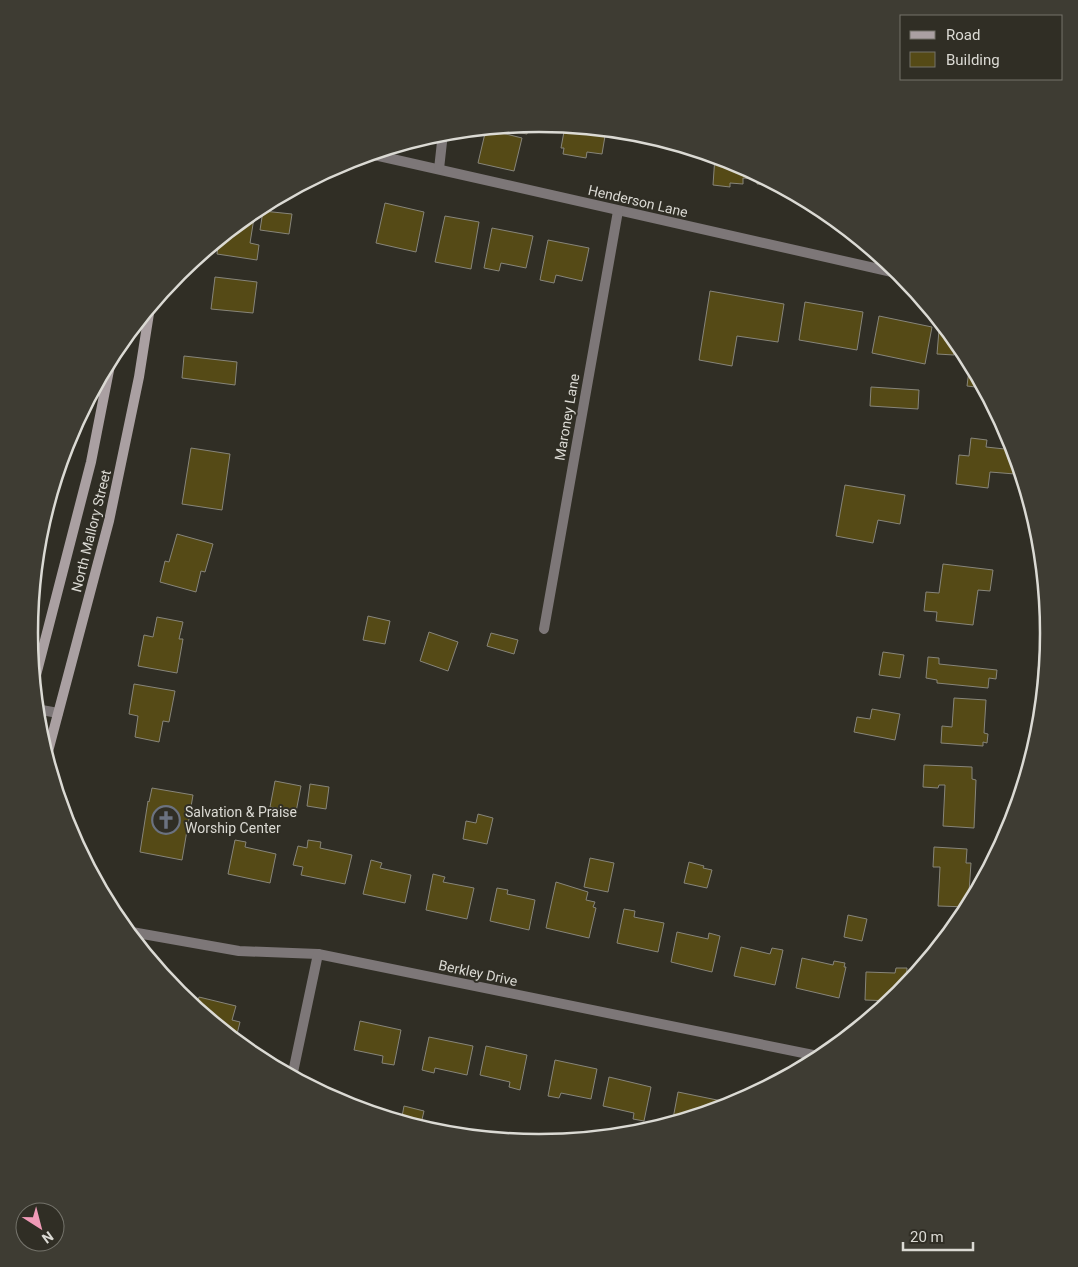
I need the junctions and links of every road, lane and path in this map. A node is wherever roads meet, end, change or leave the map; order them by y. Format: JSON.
{"nodes":[{"id":1,"x":442,"y":142,"type":"edge"},
{"id":2,"x":384,"y":157,"type":"edge"},
{"id":3,"x":439,"y":169,"type":"junction"},
{"id":4,"x":618,"y":211,"type":"junction"},
{"id":5,"x":885,"y":270,"type":"edge"},
{"id":6,"x":148,"y":320,"type":"edge"},
{"id":7,"x":107,"y":379,"type":"edge"},
{"id":8,"x":544,"y":628,"type":"dead end"},
{"id":9,"x":39,"y":664,"type":"edge"},
{"id":10,"x":44,"y":710,"type":"edge"},
{"id":11,"x":58,"y":713,"type":"junction"},
{"id":12,"x":50,"y":743,"type":"edge"},
{"id":13,"x":137,"y":933,"type":"edge"},
{"id":14,"x":318,"y":954,"type":"junction"},
{"id":15,"x":810,"y":1055,"type":"edge"},
{"id":16,"x":293,"y":1071,"type":"edge"}],
"edges":[{"from":1,"to":3,"type":"street"},
{"from":2,"to":3,"type":"street","name":"Henderson Lane"},
{"from":3,"to":4,"type":"street","name":"Henderson Lane"},
{"from":4,"to":5,"type":"street","name":"Henderson Lane"},
{"from":4,"to":8,"type":"street","name":"Maroney Lane"},
{"from":6,"to":11,"type":"main road","name":"North Mallory Street"},
{"from":7,"to":9,"type":"main road","name":"North Mallory Street"},
{"from":10,"to":11,"type":"street"},
{"from":11,"to":12,"type":"main road","name":"North Mallory Street"},
{"from":13,"to":14,"type":"street","name":"Berkley Drive"},
{"from":14,"to":15,"type":"street","name":"Berkley Drive"},
{"from":14,"to":16,"type":"street"}]}
